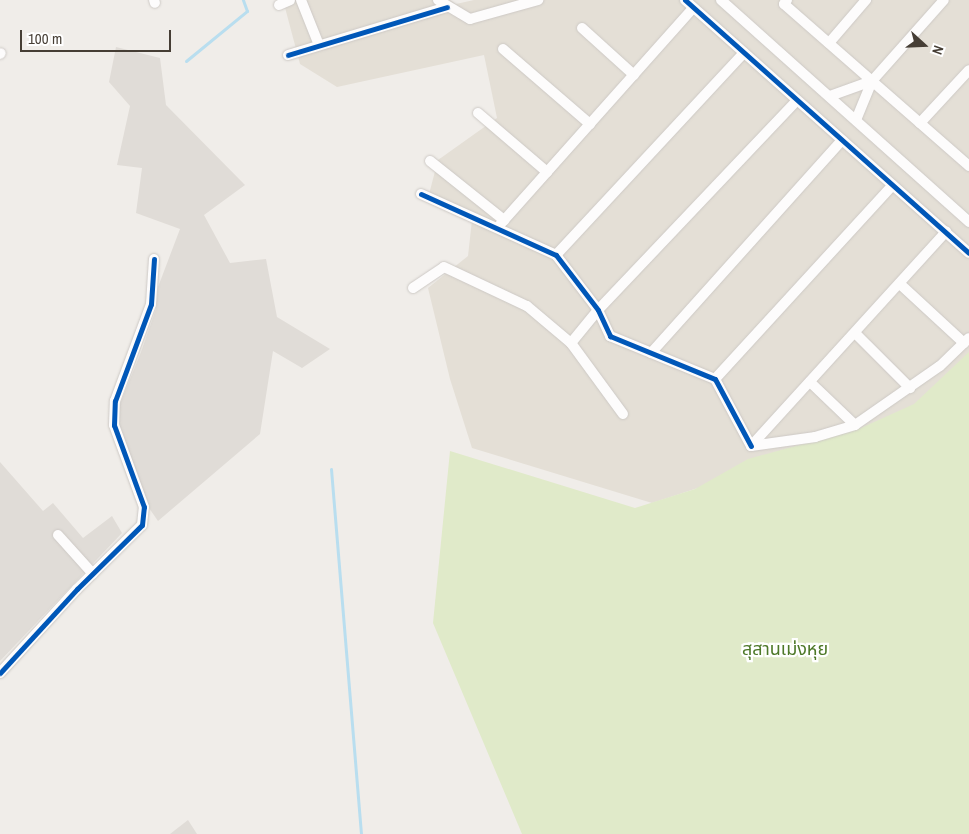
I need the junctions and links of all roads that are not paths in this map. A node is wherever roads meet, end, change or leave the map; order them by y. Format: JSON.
{"nodes":[{"id":1,"x":290,"y":0,"type":"edge"},
{"id":2,"x":301,"y":0,"type":"edge"},
{"id":3,"x":438,"y":0,"type":"edge"},
{"id":4,"x":538,"y":0,"type":"edge"},
{"id":5,"x":685,"y":0,"type":"edge"},
{"id":6,"x":721,"y":0,"type":"edge"},
{"id":7,"x":787,"y":0,"type":"edge"},
{"id":8,"x":866,"y":0,"type":"edge"},
{"id":9,"x":944,"y":0,"type":"edge"},
{"id":10,"x":279,"y":5,"type":"dead end"},
{"id":11,"x":447,"y":7,"type":"junction"},
{"id":12,"x":693,"y":8,"type":"junction"},
{"id":13,"x":582,"y":28,"type":"dead end"},
{"id":14,"x":829,"y":43,"type":"junction"},
{"id":15,"x":319,"y":45,"type":"junction"},
{"id":16,"x":503,"y":49,"type":"dead end"},
{"id":17,"x":744,"y":53,"type":"junction"},
{"id":18,"x":288,"y":55,"type":"dead end"},
{"id":19,"x":969,"y":70,"type":"edge"},
{"id":20,"x":634,"y":75,"type":"junction"},
{"id":21,"x":872,"y":81,"type":"junction"},
{"id":22,"x":830,"y":96,"type":"junction"},
{"id":23,"x":797,"y":100,"type":"junction"},
{"id":24,"x":478,"y":113,"type":"dead end"},
{"id":25,"x":856,"y":120,"type":"junction"},
{"id":26,"x":920,"y":123,"type":"junction"},
{"id":27,"x":590,"y":124,"type":"junction"},
{"id":28,"x":842,"y":140,"type":"junction"},
{"id":29,"x":967,"y":160,"type":"edge"},
{"id":30,"x":430,"y":161,"type":"dead end"},
{"id":31,"x":547,"y":172,"type":"junction"},
{"id":32,"x":893,"y":185,"type":"junction"},
{"id":33,"x":421,"y":194,"type":"dead end"},
{"id":34,"x":969,"y":222,"type":"edge"},
{"id":35,"x":501,"y":223,"type":"junction"},
{"id":36,"x":946,"y":232,"type":"junction"},
{"id":37,"x":969,"y":253,"type":"edge"},
{"id":38,"x":556,"y":255,"type":"junction"},
{"id":39,"x":154,"y":259,"type":"dead end"},
{"id":40,"x":900,"y":284,"type":"junction"},
{"id":41,"x":413,"y":288,"type":"dead end"},
{"id":42,"x":598,"y":310,"type":"junction"},
{"id":43,"x":854,"y":333,"type":"junction"},
{"id":44,"x":966,"y":341,"type":"edge"},
{"id":45,"x":571,"y":343,"type":"junction"},
{"id":46,"x":651,"y":354,"type":"junction"},
{"id":47,"x":715,"y":379,"type":"junction"},
{"id":48,"x":810,"y":382,"type":"junction"},
{"id":49,"x":910,"y":388,"type":"junction"},
{"id":50,"x":623,"y":414,"type":"dead end"},
{"id":51,"x":855,"y":425,"type":"junction"},
{"id":52,"x":751,"y":446,"type":"junction"},
{"id":53,"x":58,"y":535,"type":"dead end"},
{"id":54,"x":93,"y":574,"type":"junction"},
{"id":55,"x":0,"y":673,"type":"edge"}],
"edges":[{"from":1,"to":10,"type":"street"},
{"from":2,"to":15,"type":"street"},
{"from":3,"to":11,"type":"street"},
{"from":4,"to":11,"type":"street"},
{"from":5,"to":12,"type":"street"},
{"from":6,"to":22,"type":"street"},
{"from":7,"to":14,"type":"street"},
{"from":8,"to":14,"type":"street"},
{"from":9,"to":21,"type":"street"},
{"from":11,"to":15,"type":"street"},
{"from":12,"to":17,"type":"street"},
{"from":12,"to":20,"type":"street"},
{"from":13,"to":20,"type":"street"},
{"from":14,"to":21,"type":"street"},
{"from":15,"to":18,"type":"street"},
{"from":16,"to":27,"type":"street"},
{"from":17,"to":23,"type":"street"},
{"from":17,"to":38,"type":"street"},
{"from":19,"to":26,"type":"street"},
{"from":20,"to":27,"type":"street"},
{"from":21,"to":22,"type":"street"},
{"from":21,"to":25,"type":"street"},
{"from":21,"to":26,"type":"street"},
{"from":22,"to":25,"type":"street"},
{"from":23,"to":28,"type":"street"},
{"from":23,"to":42,"type":"street"},
{"from":24,"to":31,"type":"street"},
{"from":25,"to":34,"type":"street"},
{"from":26,"to":29,"type":"street"},
{"from":27,"to":31,"type":"street"},
{"from":28,"to":32,"type":"street"},
{"from":28,"to":46,"type":"street"},
{"from":30,"to":35,"type":"street"},
{"from":31,"to":35,"type":"street"},
{"from":32,"to":36,"type":"street"},
{"from":32,"to":47,"type":"street"},
{"from":33,"to":35,"type":"street"},
{"from":35,"to":38,"type":"street"},
{"from":36,"to":37,"type":"street"},
{"from":36,"to":40,"type":"street"},
{"from":38,"to":42,"type":"street"},
{"from":39,"to":54,"type":"street"},
{"from":40,"to":43,"type":"street"},
{"from":40,"to":44,"type":"street"},
{"from":41,"to":45,"type":"street"},
{"from":42,"to":45,"type":"street"},
{"from":42,"to":46,"type":"street"},
{"from":43,"to":48,"type":"street"},
{"from":43,"to":49,"type":"street"},
{"from":44,"to":49,"type":"street"},
{"from":45,"to":50,"type":"street"},
{"from":46,"to":47,"type":"street"},
{"from":47,"to":52,"type":"street"},
{"from":48,"to":51,"type":"street"},
{"from":48,"to":52,"type":"street"},
{"from":49,"to":51,"type":"street"},
{"from":51,"to":52,"type":"street"},
{"from":53,"to":54,"type":"street"},
{"from":54,"to":55,"type":"street"}]}
